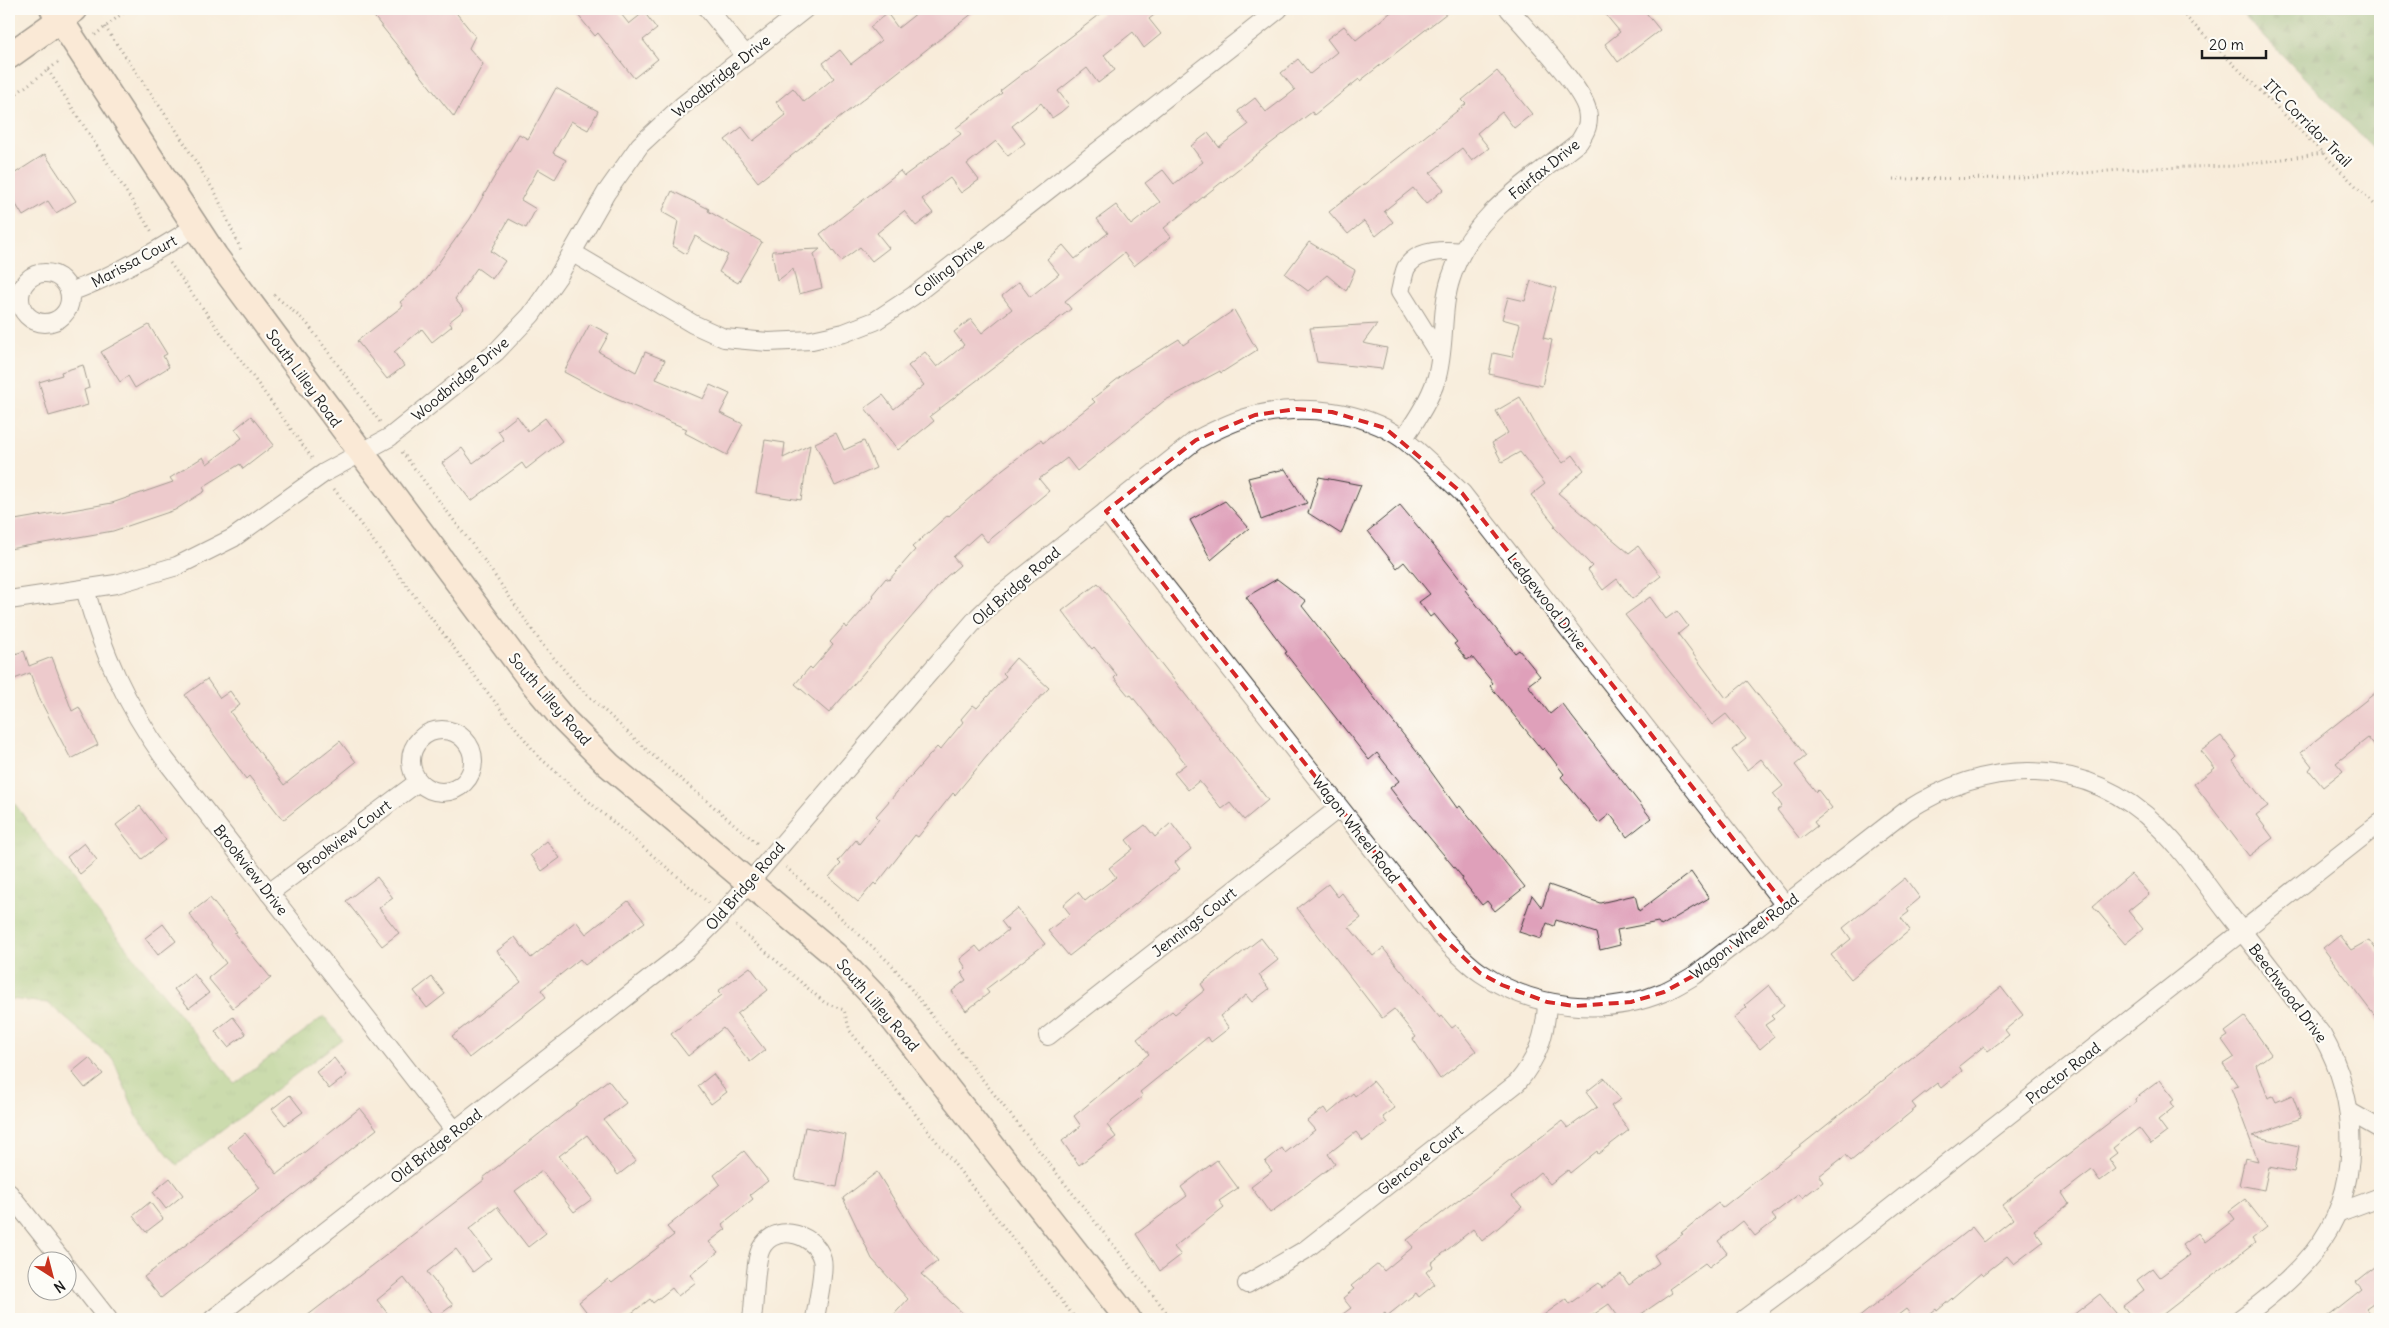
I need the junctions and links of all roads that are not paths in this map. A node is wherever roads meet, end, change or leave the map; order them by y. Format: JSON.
{"nodes":[{"id":1,"x":708,"y":9,"type":"edge"},
{"id":2,"x":805,"y":9,"type":"edge"},
{"id":3,"x":1279,"y":9,"type":"edge"},
{"id":4,"x":1509,"y":9,"type":"edge"},
{"id":5,"x":62,"y":13,"type":"edge"},
{"id":6,"x":9,"y":56,"type":"edge"},
{"id":7,"x":746,"y":56,"type":"junction"},
{"id":8,"x":196,"y":226,"type":"junction"},
{"id":9,"x":1462,"y":252,"type":"junction"},
{"id":10,"x":572,"y":253,"type":"junction"},
{"id":11,"x":70,"y":292,"type":"dead end"},
{"id":12,"x":1440,"y":356,"type":"junction"},
{"id":13,"x":1241,"y":419,"type":"joint"},
{"id":14,"x":1403,"y":439,"type":"junction"},
{"id":15,"x":360,"y":453,"type":"junction"},
{"id":16,"x":1106,"y":511,"type":"junction"},
{"id":17,"x":86,"y":589,"type":"junction"},
{"id":18,"x":9,"y":600,"type":"edge"},
{"id":19,"x":418,"y":782,"type":"dead end"},
{"id":20,"x":1339,"y":808,"type":"junction"},
{"id":21,"x":2380,"y":823,"type":"edge"},
{"id":22,"x":750,"y":883,"type":"junction"},
{"id":23,"x":269,"y":893,"type":"junction"},
{"id":24,"x":1784,"y":905,"type":"junction"},
{"id":25,"x":2242,"y":932,"type":"junction"},
{"id":26,"x":1547,"y":1002,"type":"junction"},
{"id":27,"x":1048,"y":1036,"type":"dead end"},
{"id":28,"x":2350,"y":1112,"type":"junction"},
{"id":29,"x":2380,"y":1129,"type":"edge"},
{"id":30,"x":455,"y":1131,"type":"junction"},
{"id":31,"x":9,"y":1193,"type":"edge"},
{"id":32,"x":2380,"y":1198,"type":"edge"},
{"id":33,"x":2337,"y":1212,"type":"junction"},
{"id":34,"x":54,"y":1250,"type":"edge"},
{"id":35,"x":78,"y":1281,"type":"edge"},
{"id":36,"x":1247,"y":1284,"type":"dead end"},
{"id":37,"x":108,"y":1319,"type":"edge"},
{"id":38,"x":213,"y":1319,"type":"edge"},
{"id":39,"x":752,"y":1319,"type":"edge"},
{"id":40,"x":815,"y":1319,"type":"edge"},
{"id":41,"x":1128,"y":1319,"type":"edge"},
{"id":42,"x":1744,"y":1319,"type":"edge"},
{"id":43,"x":2240,"y":1319,"type":"edge"}],
"edges":[{"from":1,"to":7,"type":"street"},
{"from":2,"to":7,"type":"street","name":"Woodbridge Drive"},
{"from":3,"to":10,"type":"street","name":"Colling Drive"},
{"from":4,"to":9,"type":"street","name":"Fairfax Drive"},
{"from":5,"to":6,"type":"street"},
{"from":5,"to":8,"type":"street","name":"South Lilley Road"},
{"from":7,"to":10,"type":"street","name":"Woodbridge Drive"},
{"from":8,"to":11,"type":"street","name":"Marissa Court"},
{"from":8,"to":15,"type":"street","name":"South Lilley Road"},
{"from":9,"to":12,"type":"street","name":"Fairfax Drive"},
{"from":9,"to":12,"type":"street"},
{"from":10,"to":15,"type":"street","name":"Woodbridge Drive"},
{"from":12,"to":14,"type":"street","name":"Fairfax Drive"},
{"from":13,"to":14,"type":"street","name":"Ledgewood Drive"},
{"from":13,"to":16,"type":"street","name":"Old Bridge Road"},
{"from":14,"to":24,"type":"street","name":"Ledgewood Drive"},
{"from":15,"to":17,"type":"street","name":"Woodbridge Drive"},
{"from":15,"to":22,"type":"street","name":"South Lilley Road"},
{"from":16,"to":20,"type":"street","name":"Wagon Wheel Road"},
{"from":16,"to":22,"type":"street","name":"Old Bridge Road"},
{"from":17,"to":18,"type":"street","name":"Woodbridge Drive"},
{"from":17,"to":23,"type":"street","name":"Brookview Drive"},
{"from":19,"to":23,"type":"street","name":"Brookview Court"},
{"from":20,"to":26,"type":"street","name":"Wagon Wheel Road"},
{"from":20,"to":27,"type":"street","name":"Jennings Court"},
{"from":21,"to":25,"type":"street","name":"Proctor Road"},
{"from":22,"to":30,"type":"street","name":"Old Bridge Road"},
{"from":22,"to":41,"type":"street","name":"South Lilley Road"},
{"from":23,"to":30,"type":"street","name":"Brookview Drive"},
{"from":24,"to":25,"type":"street","name":"Wagon Wheel Road"},
{"from":24,"to":26,"type":"street","name":"Wagon Wheel Road"},
{"from":25,"to":28,"type":"street","name":"Beechwood Drive"},
{"from":25,"to":42,"type":"street","name":"Proctor Road"},
{"from":26,"to":36,"type":"street","name":"Glencove Court"},
{"from":28,"to":29,"type":"street"},
{"from":28,"to":33,"type":"street","name":"Beechwood Drive"},
{"from":30,"to":38,"type":"street","name":"Old Bridge Road"},
{"from":31,"to":34,"type":"street"},
{"from":32,"to":33,"type":"street"},
{"from":33,"to":43,"type":"street","name":"Beechwood Drive"},
{"from":35,"to":37,"type":"street"},
{"from":39,"to":40,"type":"street"}]}
